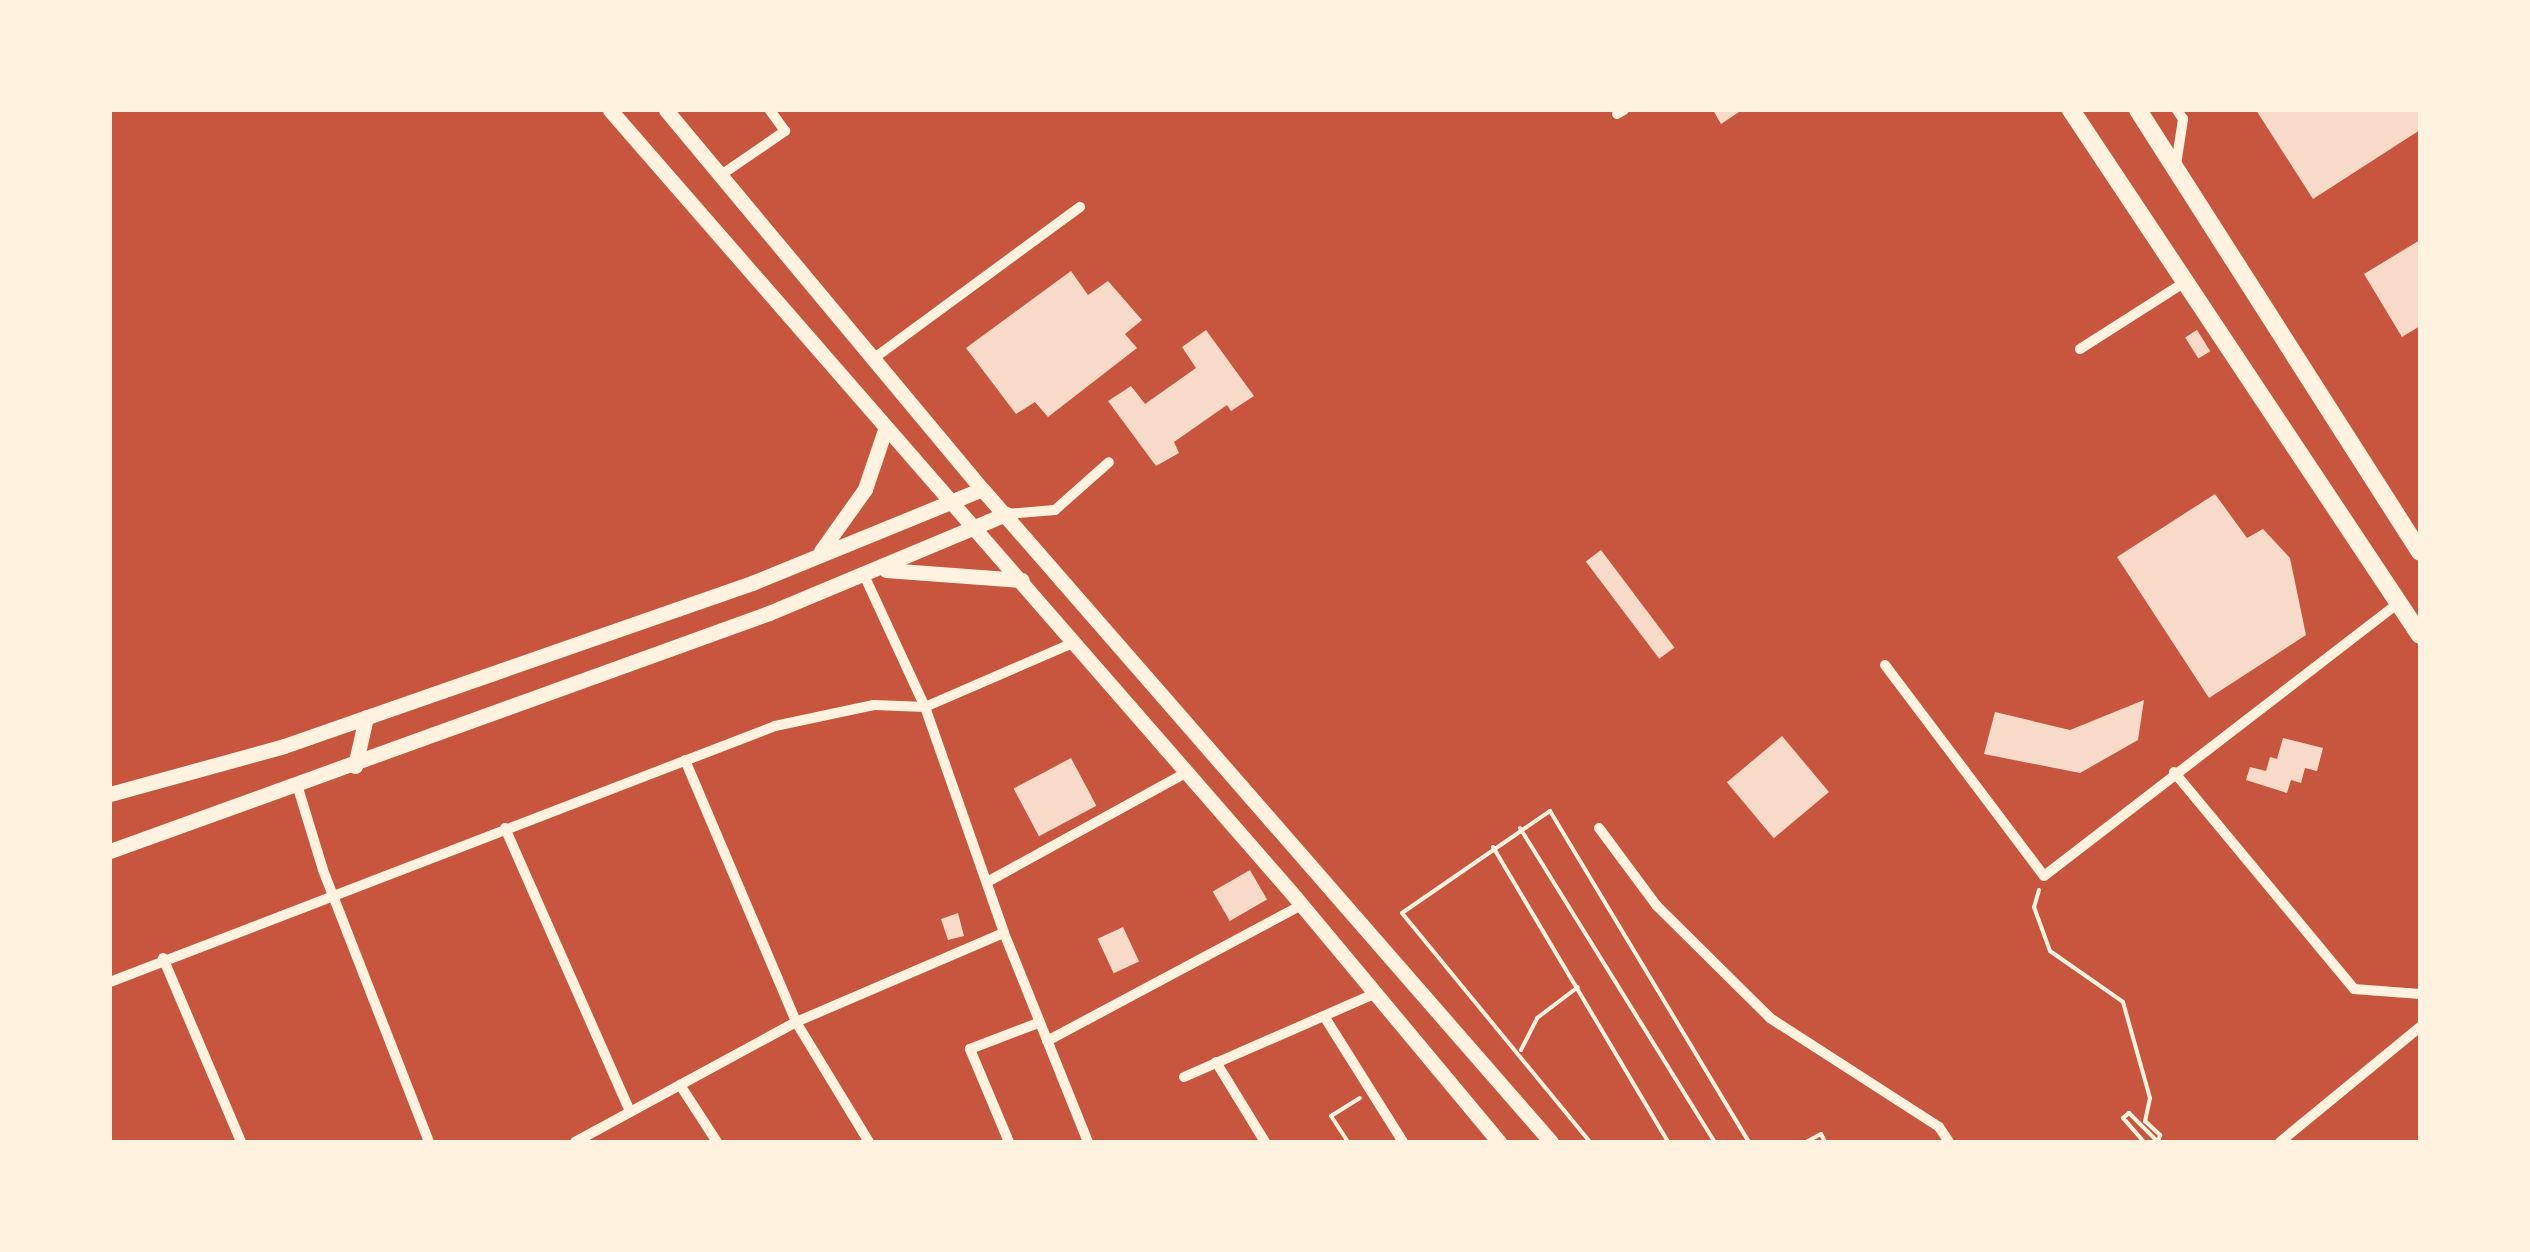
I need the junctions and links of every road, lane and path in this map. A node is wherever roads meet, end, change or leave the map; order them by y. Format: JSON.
{"nodes":[{"id":1,"x":610,"y":110,"type":"edge"},
{"id":2,"x":666,"y":110,"type":"edge"},
{"id":3,"x":770,"y":110,"type":"edge"},
{"id":4,"x":2071,"y":110,"type":"edge"},
{"id":5,"x":2138,"y":110,"type":"edge"},
{"id":6,"x":2177,"y":110,"type":"edge"},
{"id":7,"x":2176,"y":165,"type":"junction"},
{"id":8,"x":721,"y":176,"type":"junction"},
{"id":9,"x":1080,"y":207,"type":"dead end"},
{"id":10,"x":2185,"y":282,"type":"junction"},
{"id":11,"x":2080,"y":349,"type":"dead end"},
{"id":12,"x":873,"y":358,"type":"junction"},
{"id":13,"x":886,"y":427,"type":"junction"},
{"id":14,"x":1109,"y":462,"type":"dead end"},
{"id":15,"x":982,"y":489,"type":"junction"},
{"id":16,"x":952,"y":503,"type":"junction"},
{"id":17,"x":1006,"y":514,"type":"junction"},
{"id":18,"x":978,"y":529,"type":"junction"},
{"id":19,"x":821,"y":552,"type":"junction"},
{"id":20,"x":2420,"y":552,"type":"edge"},
{"id":21,"x":870,"y":572,"type":"junction"},
{"id":22,"x":1022,"y":580,"type":"junction"},
{"id":23,"x":2399,"y":603,"type":"junction"},
{"id":24,"x":2420,"y":635,"type":"edge"},
{"id":25,"x":1076,"y":642,"type":"junction"},
{"id":26,"x":1885,"y":664,"type":"dead end"},
{"id":27,"x":925,"y":707,"type":"junction"},
{"id":28,"x":366,"y":717,"type":"junction"},
{"id":29,"x":685,"y":760,"type":"junction"},
{"id":30,"x":355,"y":766,"type":"junction"},
{"id":31,"x":1187,"y":772,"type":"junction"},
{"id":32,"x":2174,"y":772,"type":"junction"},
{"id":33,"x":298,"y":788,"type":"junction"},
{"id":34,"x":110,"y":794,"type":"edge"},
{"id":35,"x":505,"y":828,"type":"junction"},
{"id":36,"x":1520,"y":828,"type":"junction"},
{"id":37,"x":1599,"y":828,"type":"dead end"},
{"id":38,"x":1493,"y":847,"type":"junction"},
{"id":39,"x":110,"y":851,"type":"edge"},
{"id":40,"x":2044,"y":876,"type":"junction"},
{"id":41,"x":988,"y":882,"type":"junction"},
{"id":42,"x":332,"y":894,"type":"junction"},
{"id":43,"x":1302,"y":905,"type":"junction"},
{"id":44,"x":1004,"y":933,"type":"junction"},
{"id":45,"x":163,"y":958,"type":"junction"},
{"id":46,"x":110,"y":982,"type":"edge"},
{"id":47,"x":1576,"y":989,"type":"junction"},
{"id":48,"x":1376,"y":994,"type":"junction"},
{"id":49,"x":2420,"y":994,"type":"edge"},
{"id":50,"x":1324,"y":1016,"type":"junction"},
{"id":51,"x":796,"y":1022,"type":"junction"},
{"id":52,"x":1038,"y":1023,"type":"junction"},
{"id":53,"x":2420,"y":1026,"type":"edge"},
{"id":54,"x":1047,"y":1041,"type":"junction"},
{"id":55,"x":1520,"y":1050,"type":"junction"},
{"id":56,"x":1216,"y":1062,"type":"junction"},
{"id":57,"x":1184,"y":1077,"type":"dead end"},
{"id":58,"x":680,"y":1085,"type":"junction"},
{"id":59,"x":1371,"y":1092,"type":"junction"},
{"id":60,"x":630,"y":1112,"type":"junction"},
{"id":61,"x":1262,"y":1139,"type":"edge"},
{"id":62,"x":2157,"y":1141,"type":"edge"},
{"id":63,"x":241,"y":1142,"type":"edge"},
{"id":64,"x":428,"y":1142,"type":"edge"},
{"id":65,"x":575,"y":1142,"type":"edge"},
{"id":66,"x":717,"y":1142,"type":"edge"},
{"id":67,"x":869,"y":1142,"type":"edge"},
{"id":68,"x":1009,"y":1142,"type":"edge"},
{"id":69,"x":1088,"y":1142,"type":"edge"},
{"id":70,"x":1248,"y":1142,"type":"edge"},
{"id":71,"x":1348,"y":1142,"type":"edge"},
{"id":72,"x":1402,"y":1142,"type":"edge"},
{"id":73,"x":1500,"y":1142,"type":"edge"},
{"id":74,"x":1551,"y":1142,"type":"edge"},
{"id":75,"x":1590,"y":1142,"type":"edge"},
{"id":76,"x":1668,"y":1142,"type":"edge"},
{"id":77,"x":1714,"y":1142,"type":"edge"},
{"id":78,"x":1749,"y":1142,"type":"edge"},
{"id":79,"x":1806,"y":1142,"type":"edge"},
{"id":80,"x":1825,"y":1142,"type":"edge"},
{"id":81,"x":1949,"y":1142,"type":"edge"},
{"id":82,"x":2145,"y":1142,"type":"edge"},
{"id":83,"x":2280,"y":1142,"type":"edge"}],
"edges":[{"from":1,"to":13,"type":"main road"},
{"from":2,"to":8,"type":"main road"},
{"from":3,"to":8,"type":"street"},
{"from":4,"to":10,"type":"main road"},
{"from":5,"to":7,"type":"main road"},
{"from":6,"to":7,"type":"street"},
{"from":7,"to":20,"type":"main road"},
{"from":8,"to":12,"type":"main road"},
{"from":9,"to":12,"type":"street"},
{"from":10,"to":11,"type":"street"},
{"from":10,"to":23,"type":"main road"},
{"from":12,"to":15,"type":"main road"},
{"from":13,"to":16,"type":"main road"},
{"from":13,"to":19,"type":"main road"},
{"from":14,"to":17,"type":"street"},
{"from":15,"to":16,"type":"main road"},
{"from":15,"to":17,"type":"main road"},
{"from":16,"to":18,"type":"main road"},
{"from":16,"to":19,"type":"main road"},
{"from":17,"to":18,"type":"main road"},
{"from":17,"to":74,"type":"main road"},
{"from":18,"to":21,"type":"main road"},
{"from":18,"to":22,"type":"main road"},
{"from":19,"to":28,"type":"main road"},
{"from":21,"to":22,"type":"main road"},
{"from":21,"to":27,"type":"street"},
{"from":21,"to":30,"type":"main road"},
{"from":22,"to":25,"type":"main road"},
{"from":23,"to":24,"type":"main road"},
{"from":23,"to":32,"type":"street"},
{"from":25,"to":27,"type":"street"},
{"from":25,"to":31,"type":"main road"},
{"from":26,"to":40,"type":"street"},
{"from":27,"to":29,"type":"street"},
{"from":27,"to":41,"type":"street"},
{"from":28,"to":30,"type":"main road"},
{"from":28,"to":34,"type":"main road"},
{"from":29,"to":35,"type":"street"},
{"from":29,"to":51,"type":"street"},
{"from":30,"to":33,"type":"main road"},
{"from":31,"to":41,"type":"street"},
{"from":31,"to":43,"type":"main road"},
{"from":32,"to":40,"type":"street"},
{"from":32,"to":49,"type":"street"},
{"from":33,"to":39,"type":"main road"},
{"from":33,"to":42,"type":"street"},
{"from":35,"to":42,"type":"street"},
{"from":35,"to":60,"type":"street"},
{"from":36,"to":38,"type":"path"},
{"from":36,"to":77,"type":"path"},
{"from":36,"to":78,"type":"path"},
{"from":37,"to":81,"type":"street"},
{"from":38,"to":47,"type":"path"},
{"from":38,"to":55,"type":"path"},
{"from":40,"to":62,"type":"path"},
{"from":41,"to":44,"type":"street"},
{"from":42,"to":45,"type":"street"},
{"from":42,"to":64,"type":"street"},
{"from":43,"to":48,"type":"main road"},
{"from":43,"to":54,"type":"street"},
{"from":44,"to":51,"type":"street"},
{"from":44,"to":52,"type":"street"},
{"from":45,"to":46,"type":"street"},
{"from":45,"to":63,"type":"street"},
{"from":47,"to":55,"type":"path"},
{"from":47,"to":76,"type":"path"},
{"from":48,"to":50,"type":"street"},
{"from":48,"to":73,"type":"main road"},
{"from":50,"to":56,"type":"street"},
{"from":50,"to":59,"type":"street"},
{"from":51,"to":58,"type":"street"},
{"from":51,"to":67,"type":"street"},
{"from":52,"to":54,"type":"street"},
{"from":52,"to":68,"type":"street"},
{"from":53,"to":83,"type":"street"},
{"from":54,"to":69,"type":"street"},
{"from":55,"to":75,"type":"path"},
{"from":56,"to":57,"type":"street"},
{"from":56,"to":61,"type":"street"},
{"from":58,"to":60,"type":"street"},
{"from":58,"to":66,"type":"street"},
{"from":59,"to":71,"type":"path"},
{"from":59,"to":72,"type":"street"},
{"from":60,"to":65,"type":"street"},
{"from":61,"to":70,"type":"street"},
{"from":62,"to":82,"type":"path"},
{"from":79,"to":80,"type":"path"}]}
